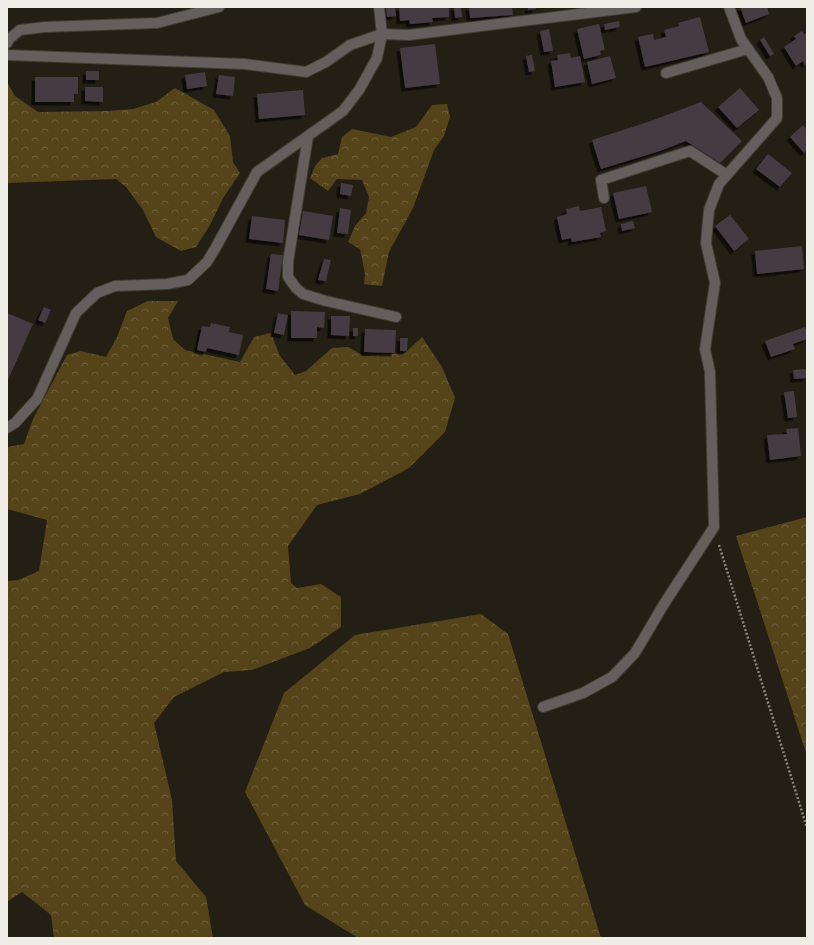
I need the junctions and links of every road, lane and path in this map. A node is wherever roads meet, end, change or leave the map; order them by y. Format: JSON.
{"nodes":[{"id":1,"x":219,"y":7,"type":"edge"},
{"id":2,"x":379,"y":7,"type":"edge"},
{"id":3,"x":636,"y":7,"type":"edge"},
{"id":4,"x":729,"y":7,"type":"edge"},
{"id":5,"x":382,"y":34,"type":"junction"},
{"id":6,"x":7,"y":44,"type":"edge"},
{"id":7,"x":748,"y":49,"type":"junction"},
{"id":8,"x":7,"y":55,"type":"edge"},
{"id":9,"x":666,"y":73,"type":"dead end"},
{"id":10,"x":308,"y":136,"type":"junction"},
{"id":11,"x":727,"y":175,"type":"junction"},
{"id":12,"x":604,"y":198,"type":"dead end"},
{"id":13,"x":396,"y":317,"type":"dead end"},
{"id":14,"x":7,"y":428,"type":"edge"},
{"id":15,"x":714,"y":527,"type":"junction"},
{"id":16,"x":543,"y":707,"type":"dead end"},
{"id":17,"x":807,"y":828,"type":"edge"}],
"edges":[{"from":1,"to":6,"type":"street"},
{"from":2,"to":5,"type":"street"},
{"from":3,"to":5,"type":"street"},
{"from":4,"to":7,"type":"street"},
{"from":5,"to":8,"type":"street"},
{"from":5,"to":10,"type":"street"},
{"from":7,"to":9,"type":"street"},
{"from":7,"to":11,"type":"street"},
{"from":10,"to":13,"type":"street"},
{"from":10,"to":14,"type":"street"},
{"from":11,"to":12,"type":"street"},
{"from":11,"to":15,"type":"street"},
{"from":15,"to":16,"type":"street"},
{"from":15,"to":17,"type":"path"}]}
